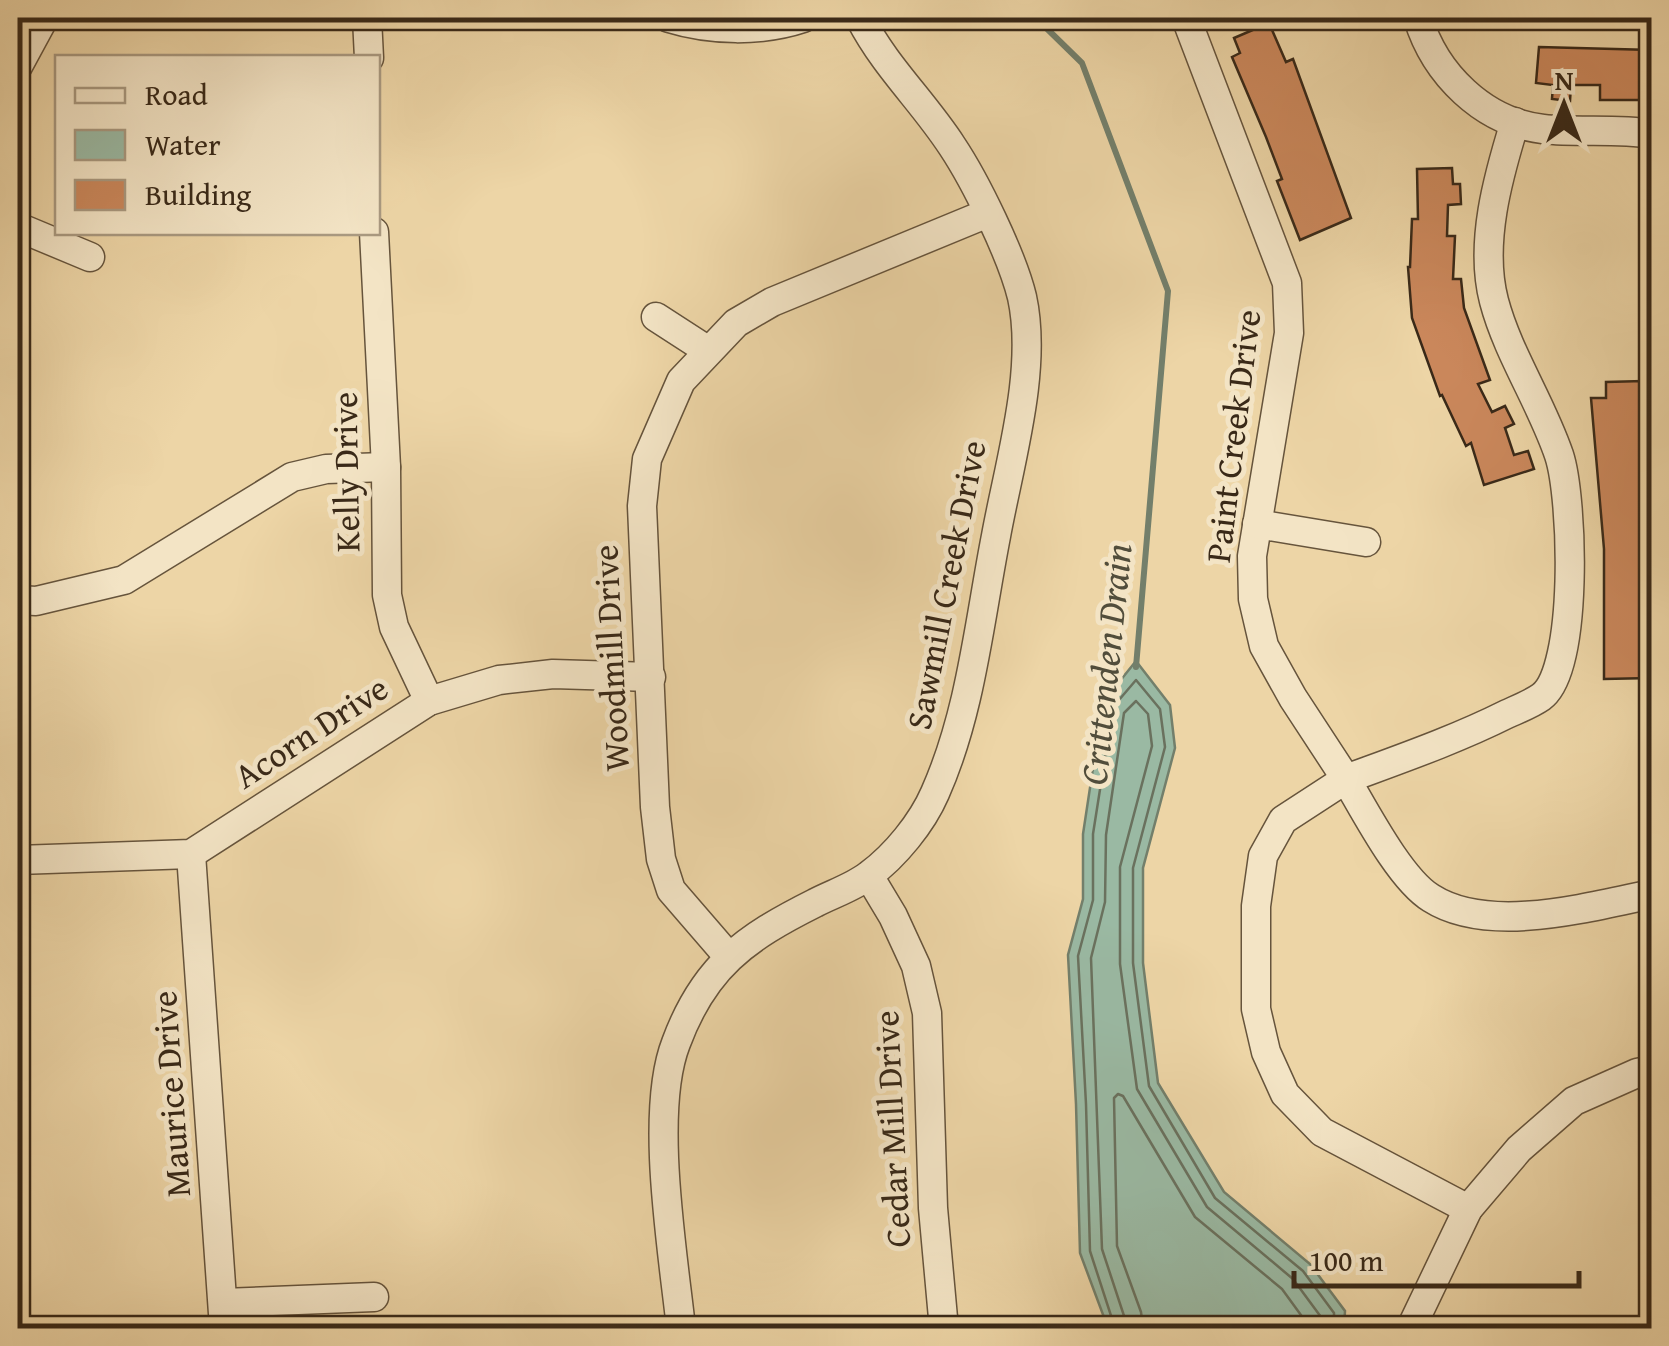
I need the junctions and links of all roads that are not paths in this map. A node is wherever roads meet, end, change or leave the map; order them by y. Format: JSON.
{"nodes":[{"id":1,"x":44,"y":18,"type":"edge"},
{"id":2,"x":367,"y":18,"type":"edge"},
{"id":3,"x":669,"y":18,"type":"edge"},
{"id":4,"x":803,"y":18,"type":"edge"},
{"id":5,"x":860,"y":18,"type":"edge"},
{"id":6,"x":1186,"y":18,"type":"edge"},
{"id":7,"x":1418,"y":18,"type":"edge"},
{"id":8,"x":370,"y":55,"type":"edge"},
{"id":9,"x":18,"y":66,"type":"edge"},
{"id":10,"x":1514,"y":122,"type":"junction"},
{"id":11,"x":1652,"y":134,"type":"edge"},
{"id":12,"x":988,"y":213,"type":"junction"},
{"id":13,"x":18,"y":227,"type":"edge"},
{"id":14,"x":374,"y":235,"type":"edge"},
{"id":15,"x":90,"y":257,"type":"dead end"},
{"id":16,"x":656,"y":317,"type":"dead end"},
{"id":17,"x":707,"y":350,"type":"junction"},
{"id":18,"x":386,"y":467,"type":"junction"},
{"id":19,"x":1257,"y":524,"type":"junction"},
{"id":20,"x":1366,"y":542,"type":"dead end"},
{"id":21,"x":18,"y":600,"type":"edge"},
{"id":22,"x":650,"y":676,"type":"junction"},
{"id":23,"x":429,"y":701,"type":"junction"},
{"id":24,"x":1346,"y":779,"type":"junction"},
{"id":25,"x":191,"y":854,"type":"junction"},
{"id":26,"x":18,"y":860,"type":"edge"},
{"id":27,"x":869,"y":876,"type":"junction"},
{"id":28,"x":1640,"y":896,"type":"edge"},
{"id":29,"x":728,"y":956,"type":"junction"},
{"id":30,"x":1652,"y":1070,"type":"edge"},
{"id":31,"x":1468,"y":1209,"type":"junction"},
{"id":32,"x":374,"y":1297,"type":"dead end"},
{"id":33,"x":224,"y":1316,"type":"edge"},
{"id":34,"x":681,"y":1328,"type":"edge"},
{"id":35,"x":947,"y":1328,"type":"edge"},
{"id":36,"x":1415,"y":1328,"type":"edge"}],
"edges":[{"from":1,"to":9,"type":"street"},
{"from":2,"to":8,"type":"street"},
{"from":3,"to":4,"type":"street"},
{"from":5,"to":12,"type":"street","name":"Sawmill Creek Drive"},
{"from":6,"to":19,"type":"street","name":"Paint Creek Drive"},
{"from":7,"to":10,"type":"street"},
{"from":10,"to":11,"type":"street"},
{"from":10,"to":24,"type":"street"},
{"from":12,"to":17,"type":"street","name":"Woodmill Drive"},
{"from":12,"to":27,"type":"street","name":"Sawmill Creek Drive"},
{"from":13,"to":15,"type":"street"},
{"from":14,"to":18,"type":"street","name":"Kelly Drive"},
{"from":16,"to":17,"type":"street"},
{"from":17,"to":22,"type":"street","name":"Woodmill Drive"},
{"from":18,"to":21,"type":"street"},
{"from":18,"to":23,"type":"street","name":"Kelly Drive"},
{"from":19,"to":20,"type":"street"},
{"from":19,"to":24,"type":"street","name":"Paint Creek Drive"},
{"from":22,"to":23,"type":"street","name":"Acorn Drive"},
{"from":22,"to":29,"type":"street","name":"Woodmill Drive"},
{"from":23,"to":25,"type":"street","name":"Acorn Drive"},
{"from":24,"to":28,"type":"street","name":"Paint Creek Drive"},
{"from":24,"to":31,"type":"street"},
{"from":25,"to":26,"type":"street"},
{"from":25,"to":33,"type":"street","name":"Maurice Drive"},
{"from":27,"to":29,"type":"street","name":"Sawmill Creek Drive"},
{"from":27,"to":35,"type":"street","name":"Cedar Mill Drive"},
{"from":29,"to":34,"type":"street","name":"Sawmill Creek Drive"},
{"from":30,"to":31,"type":"street"},
{"from":31,"to":36,"type":"street"},
{"from":32,"to":33,"type":"street"}]}
